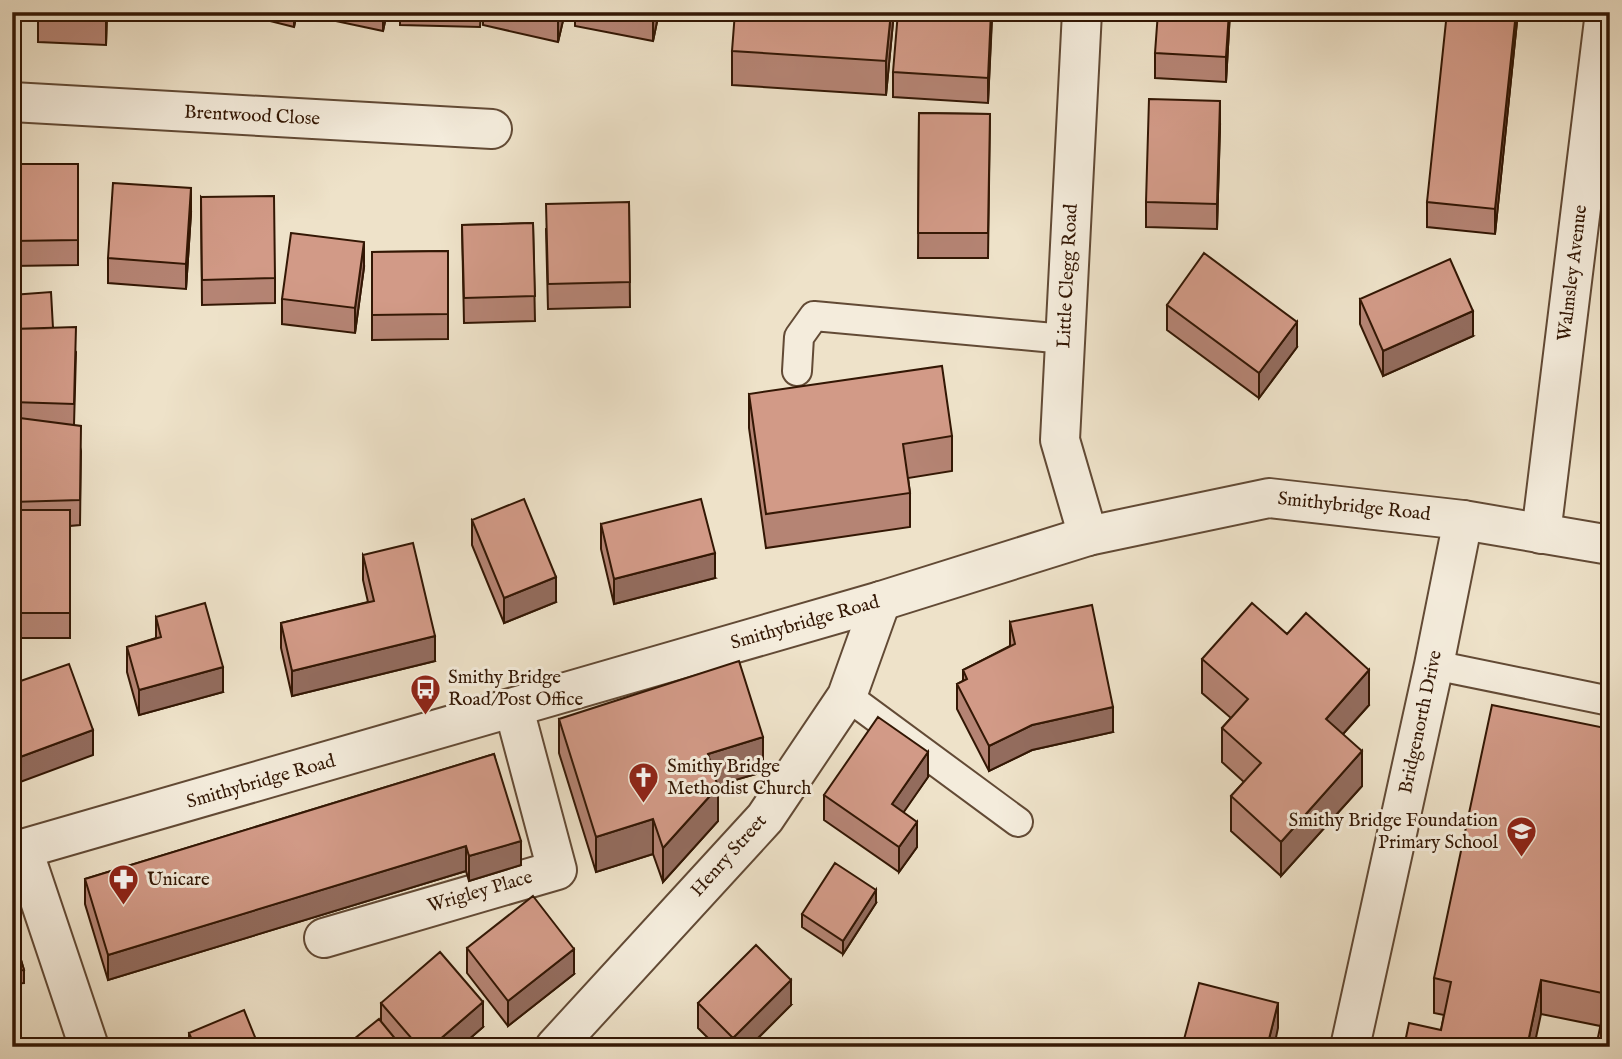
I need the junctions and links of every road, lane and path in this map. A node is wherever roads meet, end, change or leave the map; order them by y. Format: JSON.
{"nodes":[{"id":1,"x":1082,"y":12,"type":"edge"},
{"id":2,"x":1605,"y":12,"type":"edge"},
{"id":3,"x":12,"y":102,"type":"edge"},
{"id":4,"x":492,"y":129,"type":"dead end"},
{"id":5,"x":1065,"y":339,"type":"junction"},
{"id":6,"x":797,"y":371,"type":"dead end"},
{"id":7,"x":1463,"y":520,"type":"junction"},
{"id":8,"x":1541,"y":534,"type":"junction"},
{"id":9,"x":1088,"y":536,"type":"junction"},
{"id":10,"x":1610,"y":545,"type":"edge"},
{"id":11,"x":881,"y":601,"type":"junction"},
{"id":12,"x":1434,"y":665,"type":"junction"},
{"id":13,"x":847,"y":696,"type":"junction"},
{"id":14,"x":1610,"y":701,"type":"edge"},
{"id":15,"x":514,"y":709,"type":"junction"},
{"id":16,"x":1018,"y":822,"type":"dead end"},
{"id":17,"x":17,"y":851,"type":"edge"},
{"id":18,"x":324,"y":938,"type":"dead end"},
{"id":19,"x":89,"y":1047,"type":"edge"},
{"id":20,"x":555,"y":1047,"type":"edge"},
{"id":21,"x":1350,"y":1047,"type":"edge"}],
"edges":[{"from":1,"to":5,"type":"street","name":"Little Clegg Road"},
{"from":2,"to":8,"type":"street","name":"Walmsley Avenue"},
{"from":3,"to":4,"type":"street","name":"Brentwood Close"},
{"from":5,"to":6,"type":"lane"},
{"from":5,"to":9,"type":"street","name":"Little Clegg Road"},
{"from":7,"to":8,"type":"street","name":"Smithybridge Road"},
{"from":7,"to":9,"type":"street","name":"Smithybridge Road"},
{"from":7,"to":12,"type":"street","name":"Bridgenorth Drive"},
{"from":8,"to":10,"type":"street","name":"Smithybridge Road"},
{"from":9,"to":11,"type":"street","name":"Smithybridge Road"},
{"from":11,"to":13,"type":"street","name":"Henry Street"},
{"from":11,"to":15,"type":"street","name":"Smithybridge Road"},
{"from":12,"to":14,"type":"lane"},
{"from":12,"to":21,"type":"street","name":"Bridgenorth Drive"},
{"from":13,"to":16,"type":"lane"},
{"from":13,"to":20,"type":"street","name":"Henry Street"},
{"from":15,"to":17,"type":"street","name":"Smithybridge Road"},
{"from":15,"to":18,"type":"street","name":"Wrigley Place"},
{"from":17,"to":19,"type":"street"}]}
